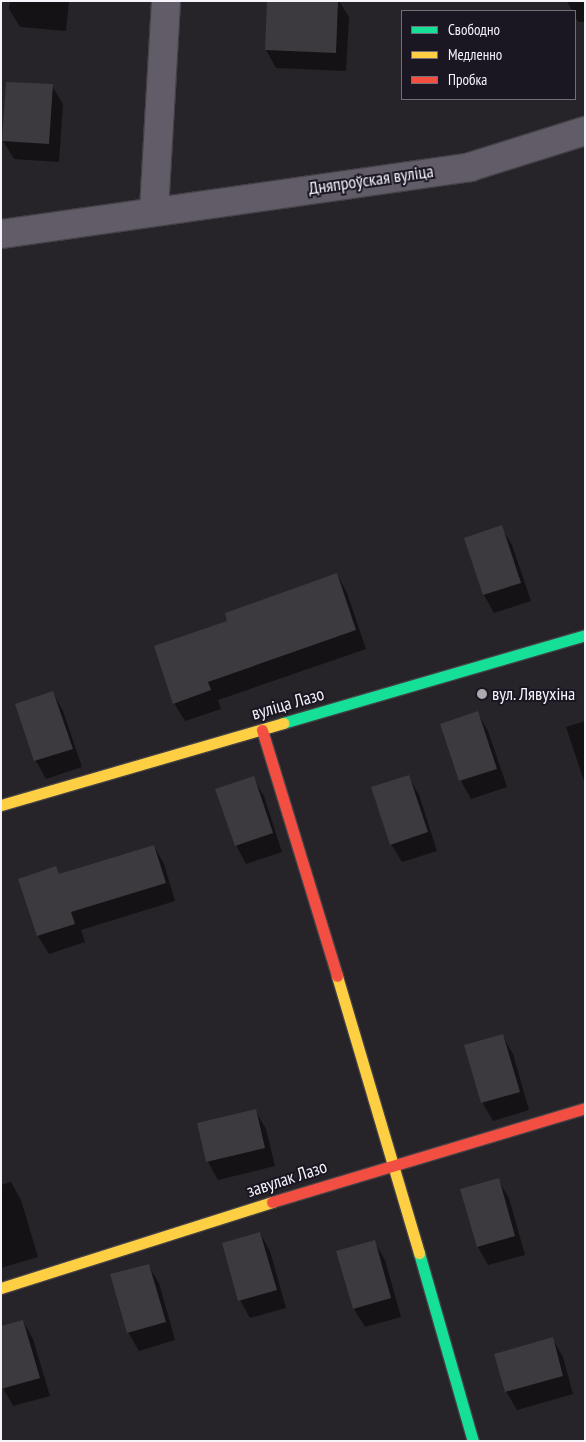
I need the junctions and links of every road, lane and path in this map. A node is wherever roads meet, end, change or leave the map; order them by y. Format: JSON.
{"nodes":[{"id":1,"x":166,"y":1,"type":"edge"},
{"id":2,"x":585,"y":131,"type":"edge"},
{"id":3,"x":154,"y":210,"type":"junction"},
{"id":4,"x":1,"y":234,"type":"edge"},
{"id":5,"x":585,"y":635,"type":"edge"},
{"id":6,"x":262,"y":730,"type":"junction"},
{"id":7,"x":1,"y":805,"type":"edge"},
{"id":8,"x":585,"y":1108,"type":"edge"},
{"id":9,"x":394,"y":1164,"type":"junction"},
{"id":10,"x":1,"y":1288,"type":"edge"},
{"id":11,"x":473,"y":1441,"type":"edge"}],
"edges":[{"from":1,"to":3,"type":"street"},
{"from":2,"to":3,"type":"street","name":"Дняпроўская вуліца"},
{"from":3,"to":4,"type":"street","name":"Дняпроўская вуліца"},
{"from":5,"to":6,"type":"street","name":"вуліца Лазо"},
{"from":6,"to":7,"type":"street","name":"вуліца Лазо"},
{"from":6,"to":9,"type":"street"},
{"from":8,"to":9,"type":"street","name":"завулак Лазо"},
{"from":9,"to":10,"type":"street","name":"завулак Лазо"},
{"from":9,"to":11,"type":"street"}]}
